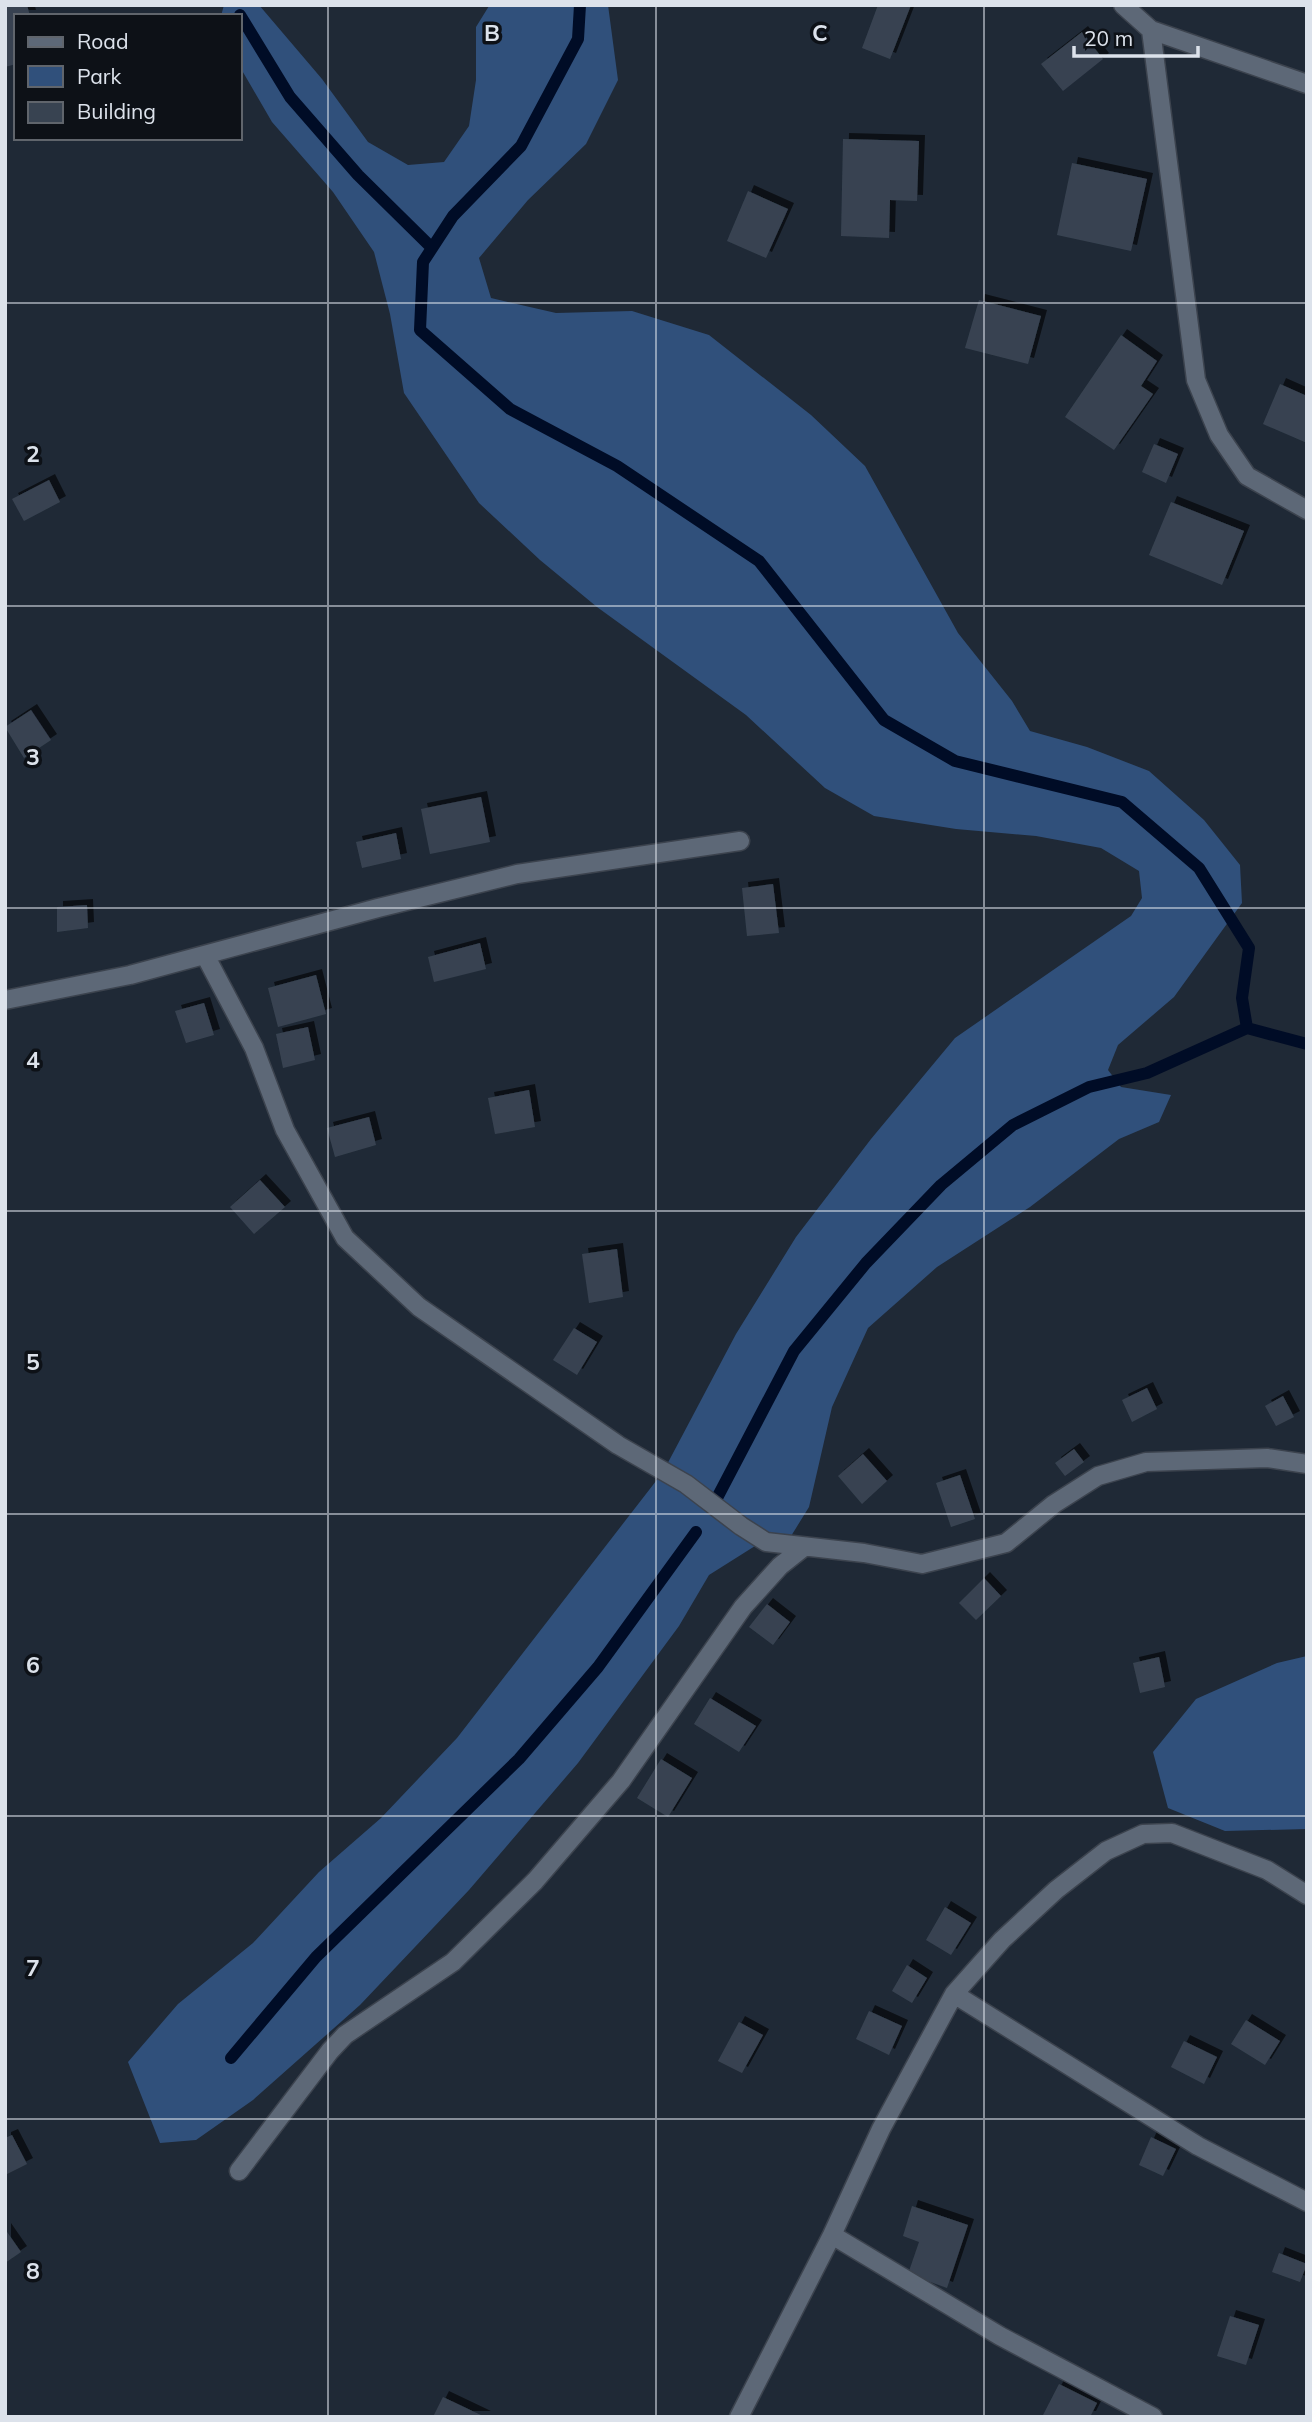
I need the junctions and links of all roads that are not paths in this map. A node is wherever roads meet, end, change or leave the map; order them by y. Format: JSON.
{"nodes":[{"id":1,"x":1123,"y":5,"type":"edge"},
{"id":2,"x":1151,"y":30,"type":"junction"},
{"id":3,"x":1307,"y":84,"type":"edge"},
{"id":4,"x":1307,"y":510,"type":"edge"},
{"id":5,"x":740,"y":841,"type":"dead end"},
{"id":6,"x":205,"y":955,"type":"junction"},
{"id":7,"x":5,"y":1000,"type":"edge"},
{"id":8,"x":1307,"y":1464,"type":"edge"},
{"id":9,"x":804,"y":1547,"type":"junction"},
{"id":10,"x":1307,"y":1895,"type":"edge"},
{"id":11,"x":954,"y":1994,"type":"junction"},
{"id":12,"x":239,"y":2171,"type":"dead end"},
{"id":13,"x":1307,"y":2202,"type":"edge"},
{"id":14,"x":832,"y":2235,"type":"junction"},
{"id":15,"x":739,"y":2417,"type":"edge"},
{"id":16,"x":1153,"y":2417,"type":"edge"}],
"edges":[{"from":1,"to":2,"type":"street"},
{"from":2,"to":3,"type":"street"},
{"from":2,"to":4,"type":"street"},
{"from":5,"to":6,"type":"street"},
{"from":6,"to":7,"type":"street"},
{"from":6,"to":9,"type":"street"},
{"from":8,"to":9,"type":"street"},
{"from":9,"to":12,"type":"street"},
{"from":10,"to":11,"type":"street"},
{"from":11,"to":13,"type":"street"},
{"from":11,"to":14,"type":"street"},
{"from":14,"to":15,"type":"street"},
{"from":14,"to":16,"type":"street"}]}
